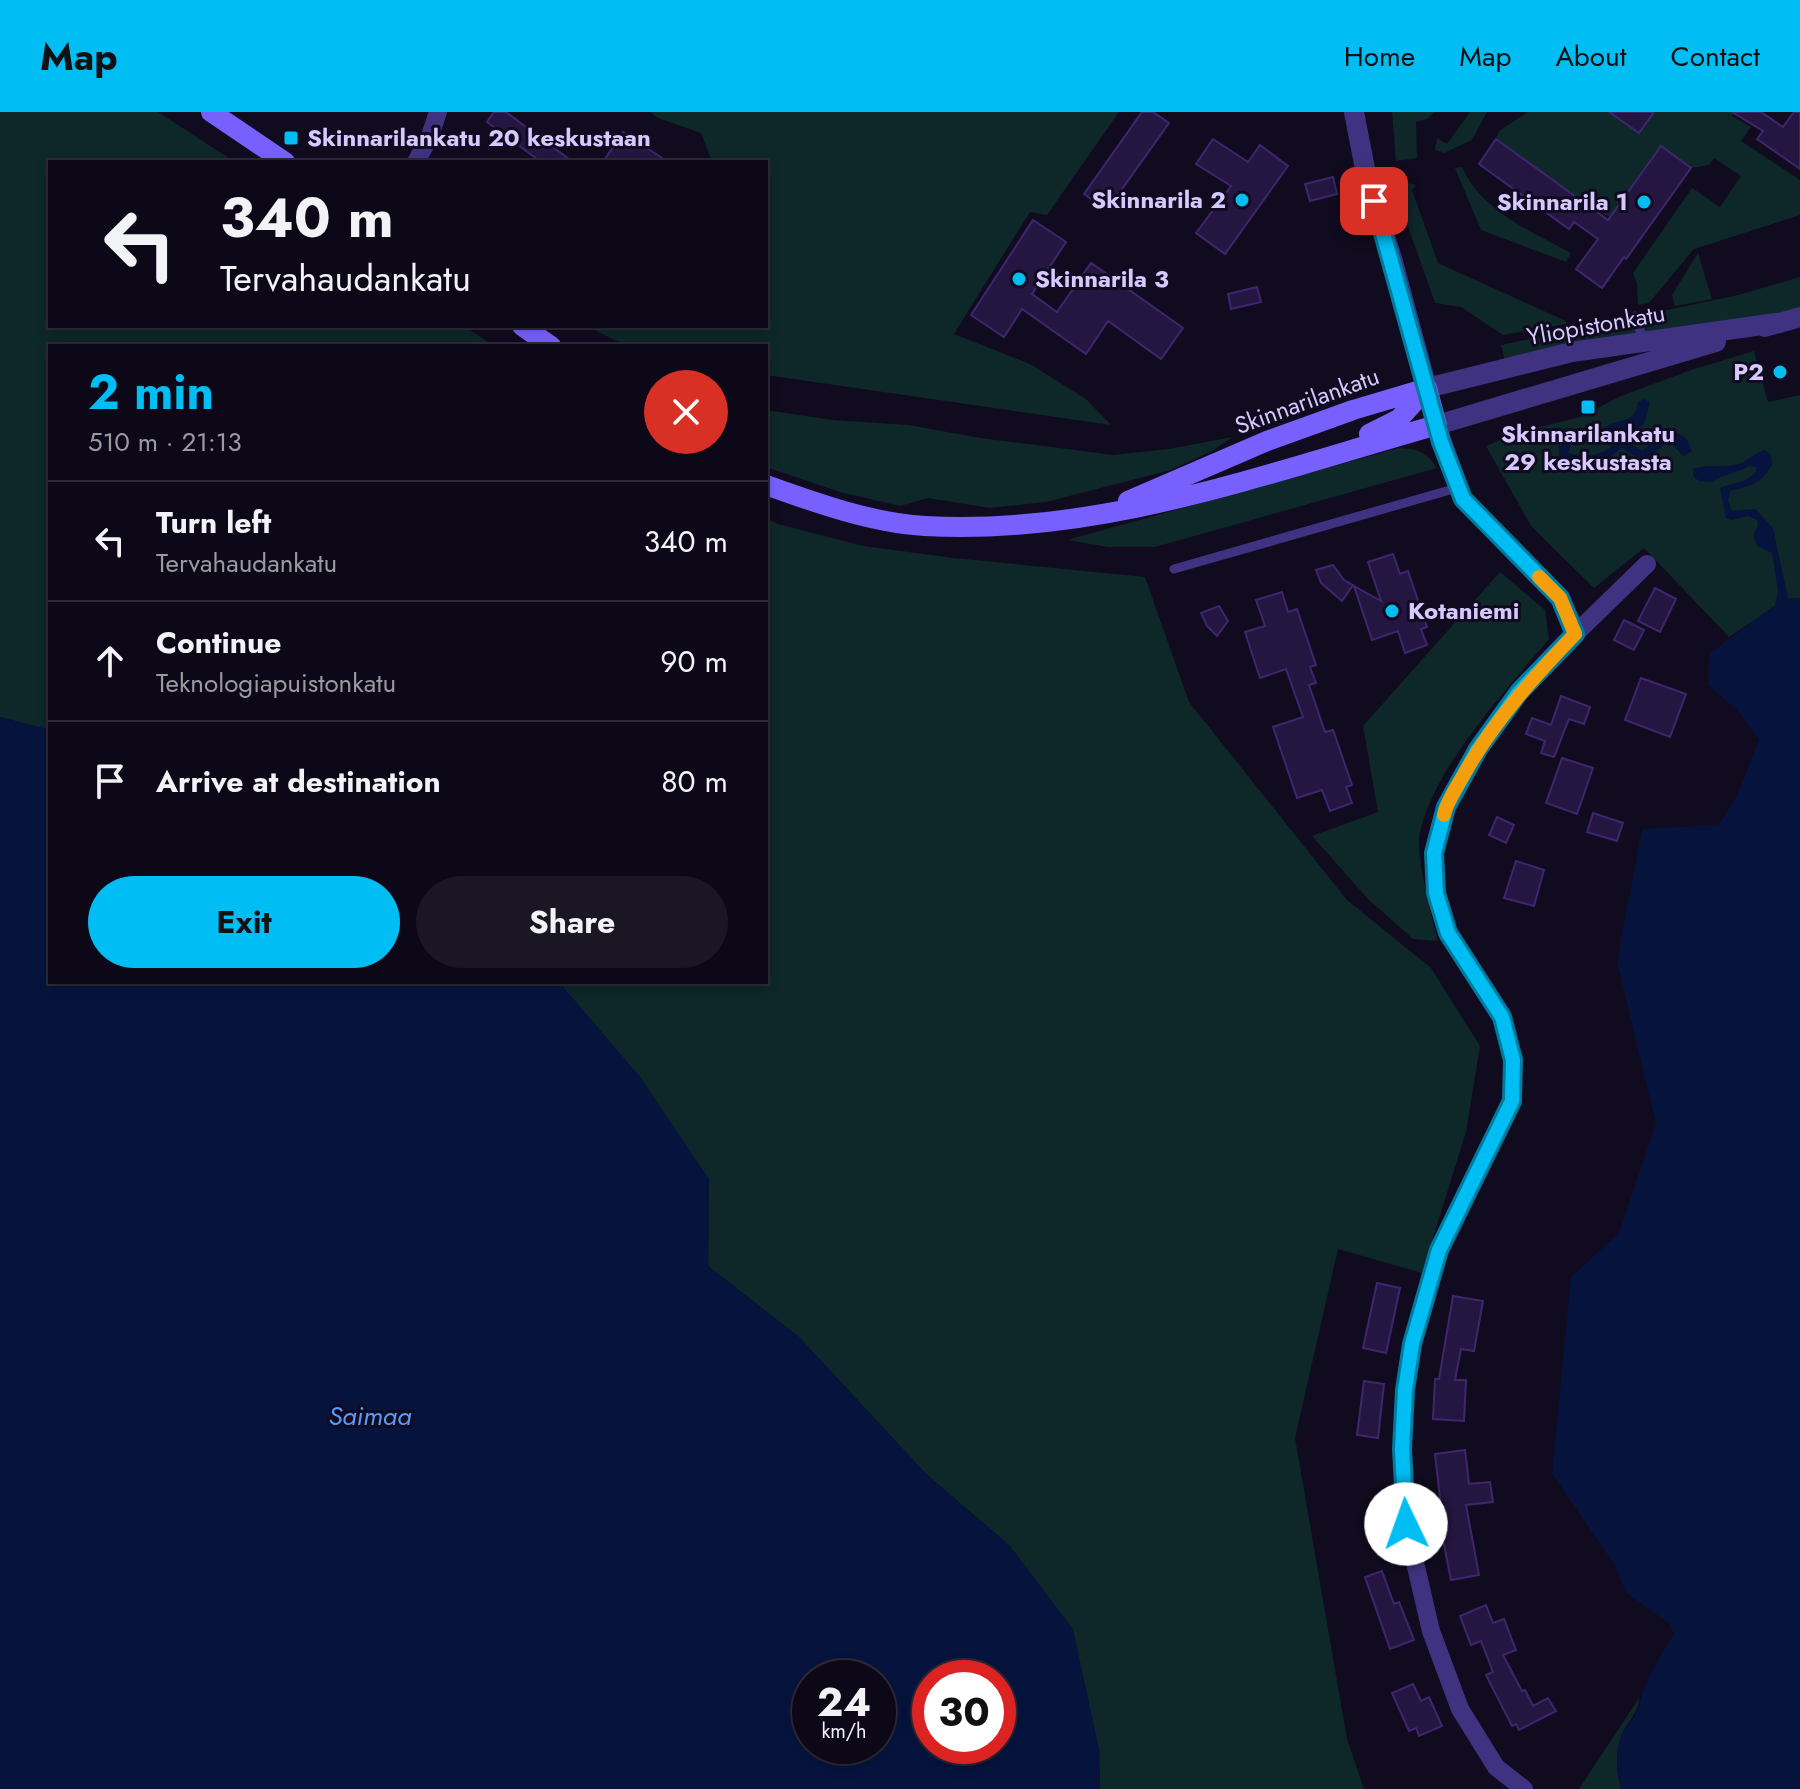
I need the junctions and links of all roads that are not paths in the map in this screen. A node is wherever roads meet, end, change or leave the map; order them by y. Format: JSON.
{"nodes":[{"id":1,"x":211,"y":112,"type":"edge"},
{"id":2,"x":438,"y":112,"type":"edge"},
{"id":3,"x":1354,"y":112,"type":"edge"},
{"id":4,"x":282,"y":160,"type":"edge"},
{"id":5,"x":417,"y":160,"type":"edge"},
{"id":6,"x":1635,"y":316,"type":"dead end"},
{"id":7,"x":1800,"y":317,"type":"edge"},
{"id":8,"x":1776,"y":323,"type":"junction"},
{"id":9,"x":525,"y":328,"type":"edge"},
{"id":10,"x":1644,"y":342,"type":"junction"},
{"id":11,"x":548,"y":344,"type":"edge"},
{"id":12,"x":1427,"y":388,"type":"junction"},
{"id":13,"x":1437,"y":425,"type":"junction"},
{"id":14,"x":768,"y":486,"type":"edge"},
{"id":15,"x":1457,"y":488,"type":"junction"},
{"id":16,"x":1198,"y":493,"type":"junction"},
{"id":17,"x":1103,"y":512,"type":"junction"},
{"id":18,"x":1647,"y":564,"type":"dead end"},
{"id":19,"x":1174,"y":569,"type":"dead end"},
{"id":20,"x":1575,"y":634,"type":"junction"},
{"id":21,"x":1524,"y":1789,"type":"edge"}],
"edges":[{"from":1,"to":4,"type":"main road"},
{"from":2,"to":5,"type":"street"},
{"from":3,"to":12,"type":"street"},
{"from":6,"to":10,"type":"lane"},
{"from":7,"to":8,"type":"street","name":"Yliopistonkatu"},
{"from":8,"to":10,"type":"street","name":"Yliopistonkatu"},
{"from":8,"to":13,"type":"street","name":"Yliopistonkatu"},
{"from":9,"to":11,"type":"main road"},
{"from":10,"to":12,"type":"street","name":"Yliopistonkatu"},
{"from":12,"to":13,"type":"main road"},
{"from":12,"to":16,"type":"main road","name":"Skinnarilankatu"},
{"from":12,"to":17,"type":"main road","name":"Skinnarilankatu"},
{"from":13,"to":15,"type":"street"},
{"from":13,"to":16,"type":"main road","name":"Skinnarilankatu"},
{"from":14,"to":17,"type":"main road","name":"Skinnarilankatu"},
{"from":15,"to":19,"type":"lane"},
{"from":15,"to":20,"type":"street"},
{"from":16,"to":17,"type":"main road","name":"Skinnarilankatu"},
{"from":18,"to":20,"type":"street"},
{"from":20,"to":21,"type":"street"}]}
